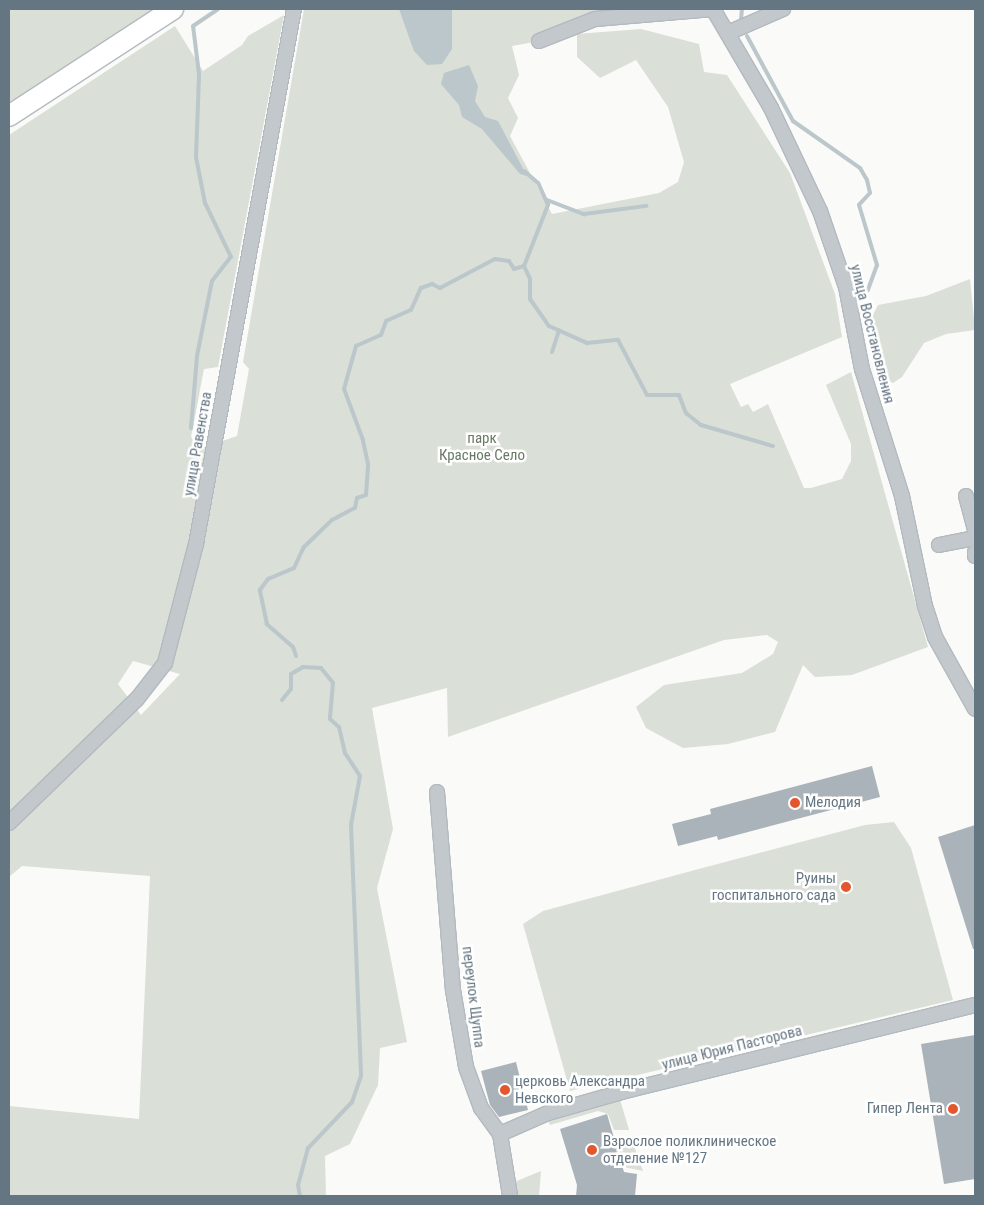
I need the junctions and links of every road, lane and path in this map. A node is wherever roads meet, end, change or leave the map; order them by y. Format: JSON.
{"nodes":[{"id":1,"x":173,"y":9,"type":"edge"},
{"id":2,"x":294,"y":9,"type":"edge"},
{"id":3,"x":713,"y":9,"type":"edge"},
{"id":4,"x":783,"y":9,"type":"edge"},
{"id":5,"x":730,"y":32,"type":"junction"},
{"id":6,"x":540,"y":42,"type":"dead end"},
{"id":7,"x":9,"y":116,"type":"edge"},
{"id":8,"x":966,"y":496,"type":"dead end"},
{"id":9,"x":975,"y":529,"type":"edge"},
{"id":10,"x":975,"y":538,"type":"edge"},
{"id":11,"x":939,"y":545,"type":"dead end"},
{"id":12,"x":975,"y":552,"type":"edge"},
{"id":13,"x":975,"y":556,"type":"edge"},
{"id":14,"x":975,"y":709,"type":"edge"},
{"id":15,"x":438,"y":792,"type":"dead end"},
{"id":16,"x":9,"y":823,"type":"edge"},
{"id":17,"x":975,"y":1005,"type":"edge"},
{"id":18,"x":500,"y":1134,"type":"junction"},
{"id":19,"x":510,"y":1196,"type":"edge"}],
"edges":[{"from":1,"to":7,"type":"street"},
{"from":2,"to":16,"type":"street","name":"улица Равенства"},
{"from":3,"to":5,"type":"street","name":"улица Восстановления"},
{"from":3,"to":6,"type":"street"},
{"from":4,"to":5,"type":"street"},
{"from":5,"to":14,"type":"street","name":"улица Восстановления"},
{"from":8,"to":9,"type":"street"},
{"from":10,"to":11,"type":"street"},
{"from":12,"to":13,"type":"street"},
{"from":15,"to":18,"type":"street","name":"переулок Щуппа"},
{"from":17,"to":18,"type":"street","name":"улица Юрия Пасторова"},
{"from":18,"to":19,"type":"street","name":"переулок Щуппа"}]}
